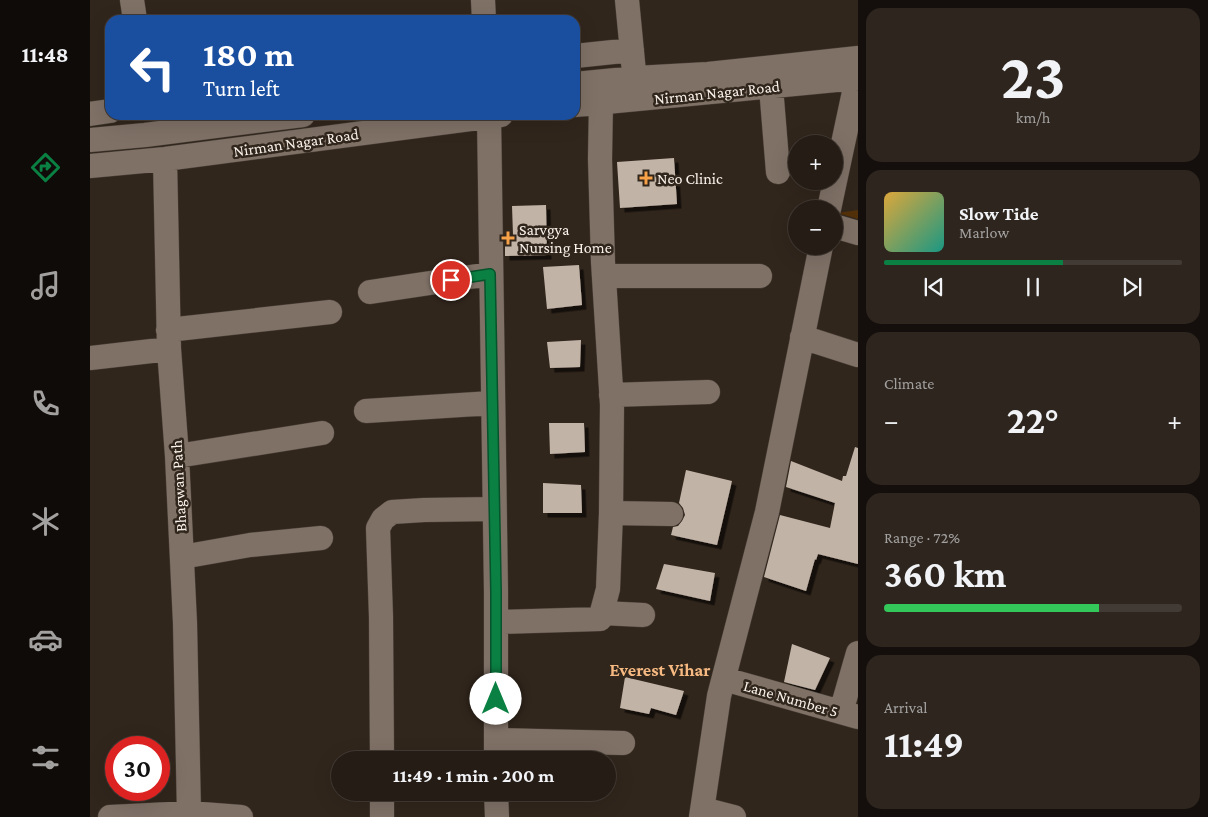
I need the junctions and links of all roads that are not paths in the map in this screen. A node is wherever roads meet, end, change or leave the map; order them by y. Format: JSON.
{"nodes":[{"id":1,"x":132,"y":0,"type":"edge"},
{"id":2,"x":483,"y":0,"type":"edge"},
{"id":3,"x":627,"y":0,"type":"edge"},
{"id":4,"x":134,"y":15,"type":"edge"},
{"id":5,"x":484,"y":15,"type":"edge"},
{"id":6,"x":632,"y":50,"type":"junction"},
{"id":7,"x":580,"y":55,"type":"edge"},
{"id":8,"x":858,"y":71,"type":"edge"},
{"id":9,"x":580,"y":84,"type":"edge"},
{"id":10,"x":771,"y":87,"type":"junction"},
{"id":11,"x":636,"y":89,"type":"junction"},
{"id":12,"x":601,"y":102,"type":"junction"},
{"id":13,"x":580,"y":104,"type":"edge"},
{"id":14,"x":105,"y":112,"type":"edge"},
{"id":15,"x":90,"y":114,"type":"edge"},
{"id":16,"x":223,"y":120,"type":"edge"},
{"id":17,"x":462,"y":120,"type":"edge"},
{"id":18,"x":493,"y":120,"type":"edge"},
{"id":19,"x":144,"y":125,"type":"edge"},
{"id":20,"x":90,"y":140,"type":"edge"},
{"id":21,"x":156,"y":160,"type":"junction"},
{"id":22,"x":90,"y":166,"type":"edge"},
{"id":23,"x":778,"y":172,"type":"dead end"},
{"id":24,"x":830,"y":200,"type":"edge"},
{"id":25,"x":843,"y":229,"type":"edge"},
{"id":26,"x":858,"y":233,"type":"edge"},
{"id":27,"x":819,"y":255,"type":"edge"},
{"id":28,"x":490,"y":274,"type":"junction"},
{"id":29,"x":604,"y":276,"type":"junction"},
{"id":30,"x":760,"y":276,"type":"dead end"},
{"id":31,"x":370,"y":292,"type":"dead end"},
{"id":32,"x":330,"y":312,"type":"dead end"},
{"id":33,"x":802,"y":337,"type":"junction"},
{"id":34,"x":169,"y":340,"type":"junction"},
{"id":35,"x":858,"y":355,"type":"edge"},
{"id":36,"x":90,"y":358,"type":"edge"},
{"id":37,"x":708,"y":392,"type":"dead end"},
{"id":38,"x":611,"y":394,"type":"junction"},
{"id":39,"x":492,"y":403,"type":"junction"},
{"id":40,"x":366,"y":411,"type":"dead end"},
{"id":41,"x":322,"y":433,"type":"dead end"},
{"id":42,"x":177,"y":456,"type":"junction"},
{"id":43,"x":494,"y":509,"type":"junction"},
{"id":44,"x":612,"y":513,"type":"junction"},
{"id":45,"x":671,"y":514,"type":"dead end"},
{"id":46,"x":321,"y":538,"type":"dead end"},
{"id":47,"x":182,"y":557,"type":"junction"},
{"id":48,"x":602,"y":612,"type":"junction"},
{"id":49,"x":644,"y":615,"type":"dead end"},
{"id":50,"x":496,"y":622,"type":"junction"},
{"id":51,"x":858,"y":653,"type":"edge"},
{"id":52,"x":724,"y":679,"type":"junction"},
{"id":53,"x":849,"y":715,"type":"edge"},
{"id":54,"x":623,"y":743,"type":"dead end"},
{"id":55,"x":496,"y":750,"type":"edge"},
{"id":56,"x":382,"y":751,"type":"edge"},
{"id":57,"x":382,"y":801,"type":"edge"},
{"id":58,"x":496,"y":801,"type":"edge"},
{"id":59,"x":189,"y":813,"type":"junction"},
{"id":60,"x":707,"y":814,"type":"edge"},
{"id":61,"x":110,"y":817,"type":"edge"},
{"id":62,"x":241,"y":817,"type":"edge"},
{"id":63,"x":382,"y":817,"type":"edge"},
{"id":64,"x":497,"y":817,"type":"edge"},
{"id":65,"x":734,"y":817,"type":"edge"}],
"edges":[{"from":1,"to":4,"type":"street"},
{"from":2,"to":5,"type":"street"},
{"from":3,"to":6,"type":"street"},
{"from":6,"to":7,"type":"street"},
{"from":6,"to":11,"type":"street"},
{"from":8,"to":10,"type":"street","name":"Nirman Nagar Road"},
{"from":8,"to":11,"type":"street","name":"Nirman Nagar Road"},
{"from":8,"to":24,"type":"street"},
{"from":9,"to":11,"type":"street","name":"Nirman Nagar Road"},
{"from":10,"to":11,"type":"street","name":"Nirman Nagar Road"},
{"from":10,"to":23,"type":"street"},
{"from":11,"to":12,"type":"street","name":"Nirman Nagar Road"},
{"from":12,"to":13,"type":"street","name":"Nirman Nagar Road"},
{"from":12,"to":29,"type":"street"},
{"from":14,"to":15,"type":"street"},
{"from":16,"to":19,"type":"street","name":"Nirman Nagar Road"},
{"from":17,"to":21,"type":"street","name":"Nirman Nagar Road"},
{"from":18,"to":28,"type":"street"},
{"from":19,"to":20,"type":"street","name":"Nirman Nagar Road"},
{"from":19,"to":21,"type":"street","name":"Bhagwan Path"},
{"from":21,"to":22,"type":"street","name":"Nirman Nagar Road"},
{"from":21,"to":34,"type":"street","name":"Bhagwan Path"},
{"from":25,"to":26,"type":"street"},
{"from":27,"to":33,"type":"street"},
{"from":28,"to":31,"type":"street"},
{"from":28,"to":39,"type":"street"},
{"from":29,"to":30,"type":"street"},
{"from":29,"to":38,"type":"street"},
{"from":32,"to":34,"type":"street"},
{"from":33,"to":35,"type":"street"},
{"from":33,"to":52,"type":"street"},
{"from":34,"to":36,"type":"street"},
{"from":34,"to":42,"type":"street","name":"Bhagwan Path"},
{"from":37,"to":38,"type":"street"},
{"from":38,"to":44,"type":"street"},
{"from":39,"to":40,"type":"street"},
{"from":39,"to":43,"type":"street"},
{"from":41,"to":42,"type":"street"},
{"from":42,"to":47,"type":"street","name":"Bhagwan Path"},
{"from":43,"to":50,"type":"street"},
{"from":43,"to":56,"type":"street"},
{"from":44,"to":45,"type":"street"},
{"from":44,"to":48,"type":"street"},
{"from":46,"to":47,"type":"street"},
{"from":47,"to":59,"type":"street","name":"Bhagwan Path"},
{"from":48,"to":49,"type":"street"},
{"from":48,"to":50,"type":"street"},
{"from":50,"to":55,"type":"street"},
{"from":51,"to":53,"type":"street"},
{"from":52,"to":53,"type":"street","name":"Lane Number 5"},
{"from":52,"to":60,"type":"street"},
{"from":54,"to":55,"type":"street"},
{"from":57,"to":63,"type":"street"},
{"from":58,"to":64,"type":"street"},
{"from":59,"to":61,"type":"street"},
{"from":59,"to":62,"type":"street"},
{"from":60,"to":65,"type":"street"}]}
